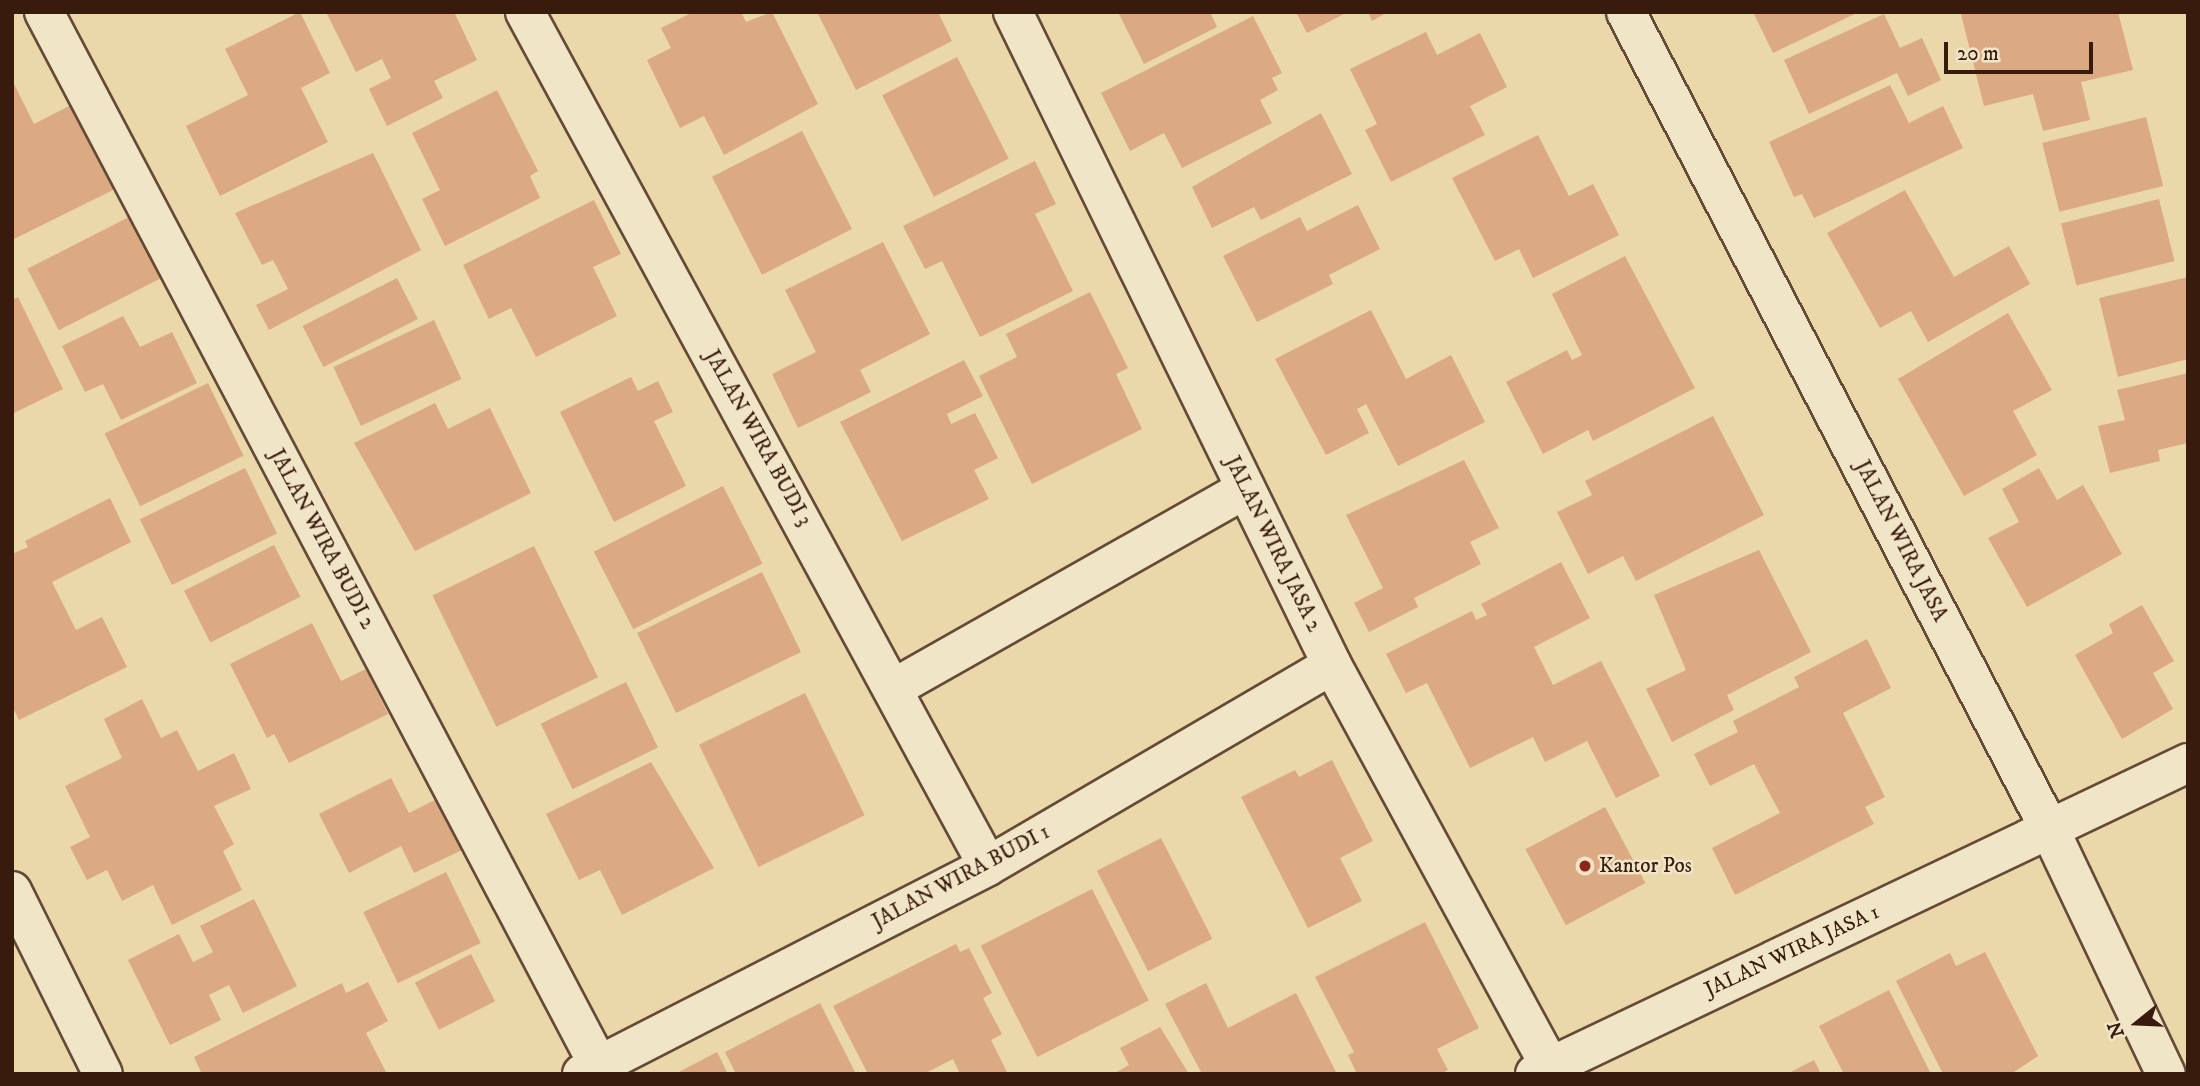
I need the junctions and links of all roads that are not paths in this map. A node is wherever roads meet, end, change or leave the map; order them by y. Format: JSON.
{"nodes":[{"id":1,"x":44,"y":12,"type":"edge"},
{"id":2,"x":525,"y":12,"type":"edge"},
{"id":3,"x":1013,"y":12,"type":"edge"},
{"id":4,"x":1626,"y":12,"type":"edge"},
{"id":5,"x":1246,"y":489,"type":"junction"},
{"id":6,"x":1332,"y":665,"type":"junction"},
{"id":7,"x":894,"y":688,"type":"junction"},
{"id":8,"x":2188,"y":763,"type":"edge"},
{"id":9,"x":2049,"y":828,"type":"junction"},
{"id":10,"x":988,"y":866,"type":"junction"},
{"id":11,"x":12,"y":891,"type":"edge"},
{"id":12,"x":591,"y":1070,"type":"edge"},
{"id":13,"x":1542,"y":1070,"type":"edge"},
{"id":14,"x":103,"y":1074,"type":"edge"},
{"id":15,"x":2166,"y":1074,"type":"edge"}],
"edges":[{"from":1,"to":12,"type":"street","name":"JALAN WIRA BUDI 2"},
{"from":2,"to":7,"type":"street","name":"JALAN WIRA BUDI 3"},
{"from":3,"to":5,"type":"street","name":"JALAN WIRA JASA 2"},
{"from":4,"to":9,"type":"street","name":"JALAN WIRA JASA"},
{"from":5,"to":6,"type":"street","name":"JALAN WIRA JASA 2"},
{"from":5,"to":7,"type":"street"},
{"from":6,"to":10,"type":"street","name":"JALAN WIRA BUDI 1"},
{"from":6,"to":13,"type":"street","name":"JALAN WIRA JASA 2"},
{"from":7,"to":10,"type":"street","name":"JALAN WIRA BUDI 3"},
{"from":8,"to":9,"type":"street","name":"JALAN WIRA JASA 1"},
{"from":9,"to":13,"type":"street","name":"JALAN WIRA JASA 1"},
{"from":9,"to":15,"type":"street","name":"JALAN WIRA JASA"},
{"from":10,"to":12,"type":"street","name":"JALAN WIRA BUDI 1"},
{"from":11,"to":14,"type":"street"}]}
